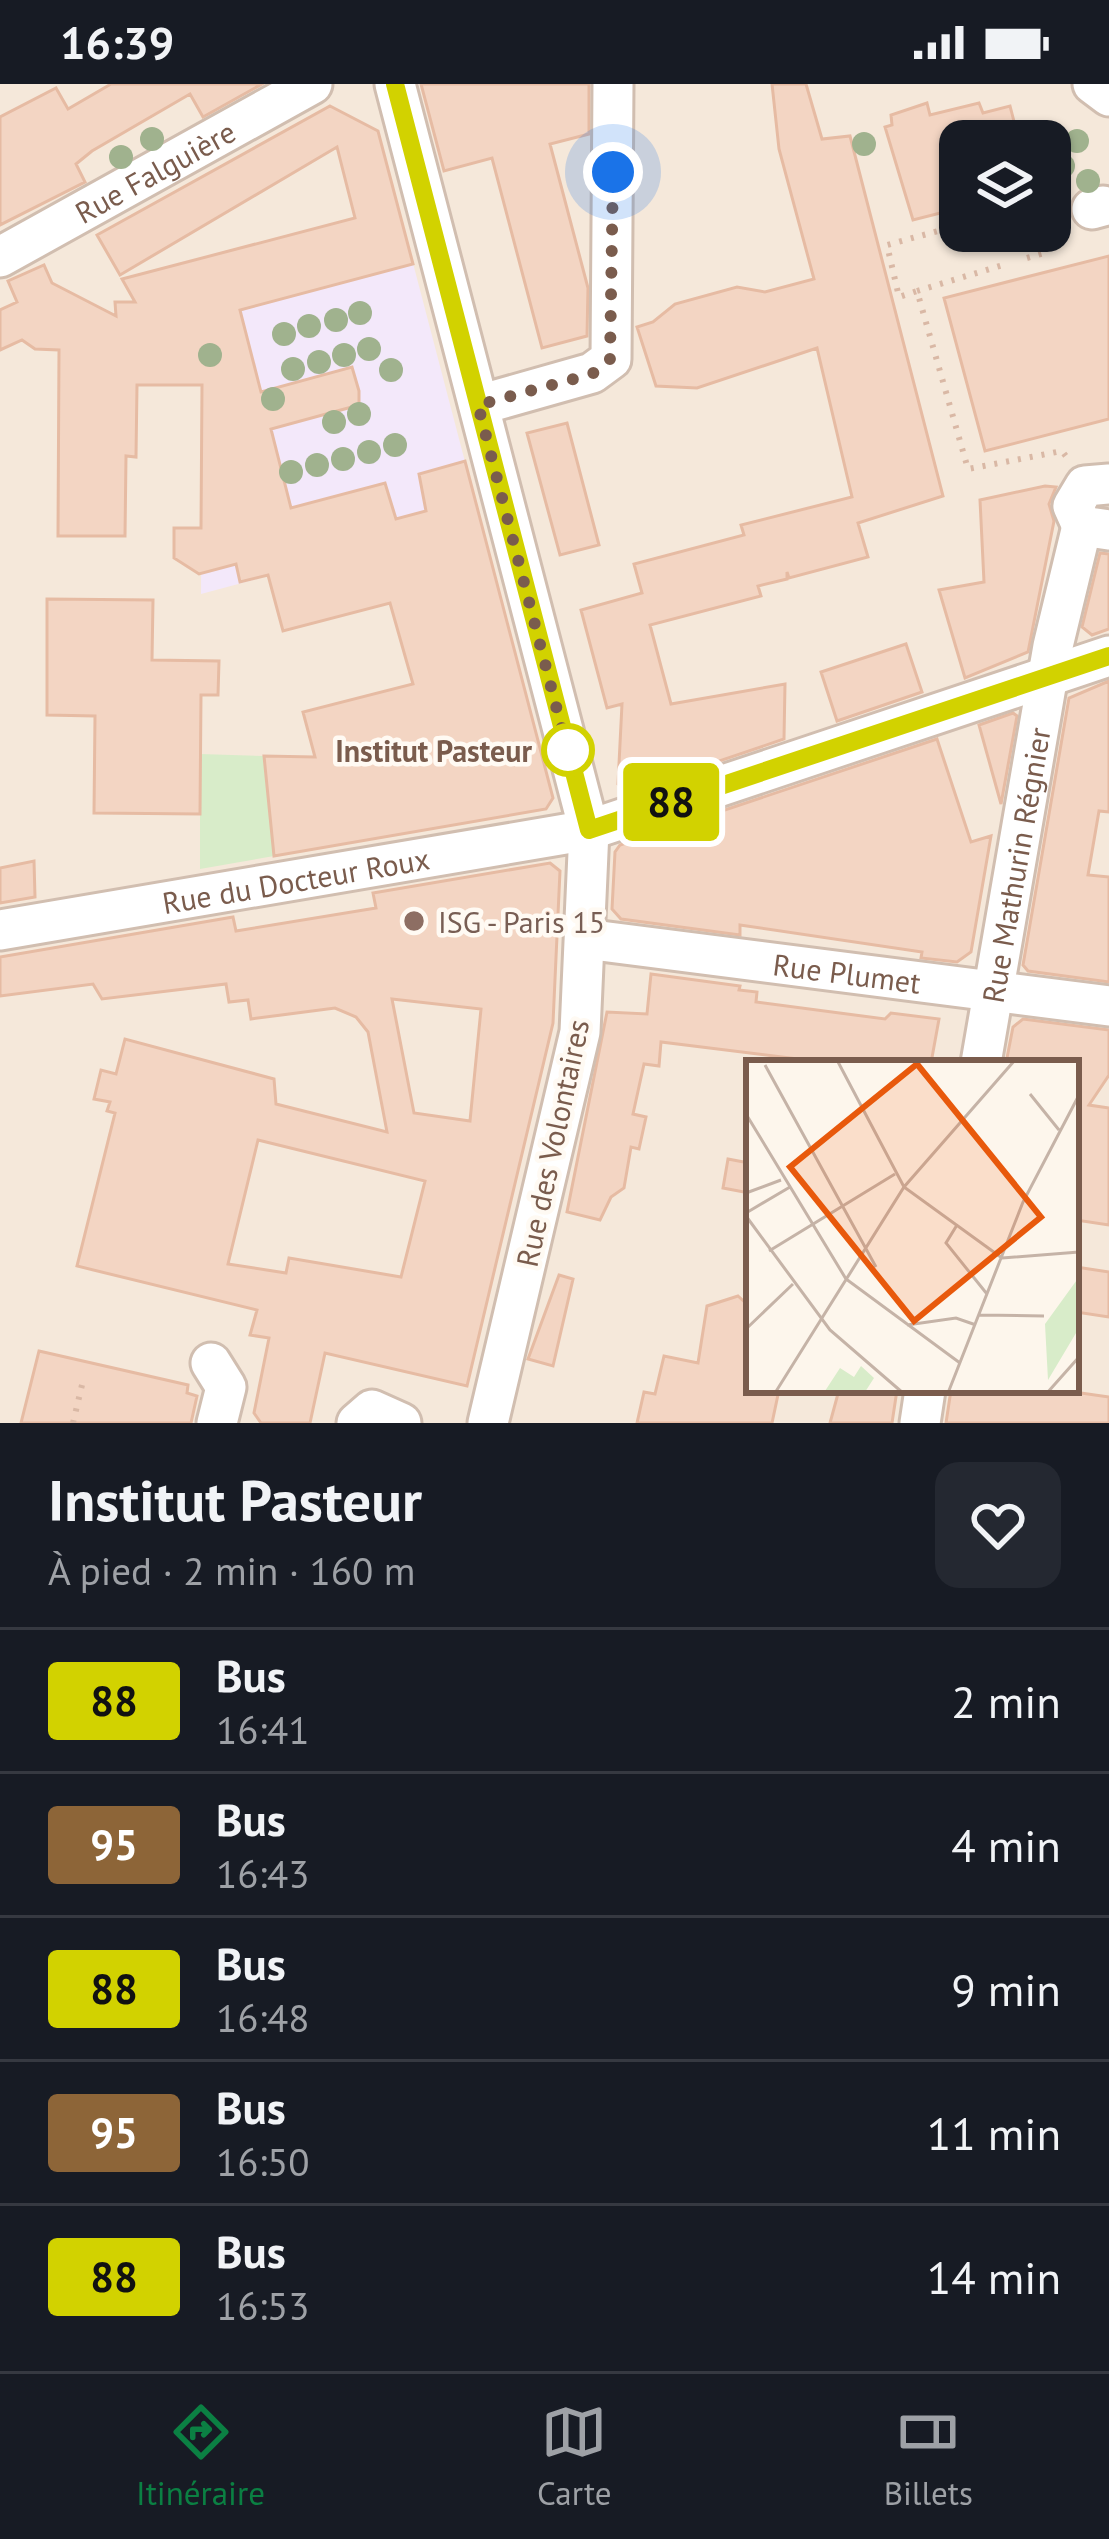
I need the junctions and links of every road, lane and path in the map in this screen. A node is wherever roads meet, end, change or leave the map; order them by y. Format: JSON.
{"nodes":[{"id":1,"x":312,"y":84,"type":"edge"},
{"id":2,"x":395,"y":84,"type":"edge"},
{"id":3,"x":613,"y":84,"type":"edge"},
{"id":4,"x":1093,"y":84,"type":"edge"},
{"id":5,"x":1109,"y":96,"type":"edge"},
{"id":6,"x":939,"y":231,"type":"edge"},
{"id":7,"x":1048,"y":252,"type":"dead end"},
{"id":8,"x":0,"y":257,"type":"edge"},
{"id":9,"x":1027,"y":258,"type":"dead end"},
{"id":10,"x":1004,"y":266,"type":"dead end"},
{"id":11,"x":917,"y":291,"type":"junction"},
{"id":12,"x":478,"y":405,"type":"junction"},
{"id":13,"x":1100,"y":484,"type":"edge"},
{"id":14,"x":1096,"y":528,"type":"edge"},
{"id":15,"x":1109,"y":656,"type":"edge"},
{"id":16,"x":1048,"y":676,"type":"junction"},
{"id":17,"x":589,"y":830,"type":"junction"},
{"id":18,"x":0,"y":930,"type":"edge"},
{"id":19,"x":585,"y":939,"type":"junction"},
{"id":20,"x":993,"y":991,"type":"junction"},
{"id":21,"x":1109,"y":1006,"type":"edge"},
{"id":22,"x":982,"y":1060,"type":"edge"},
{"id":23,"x":211,"y":1363,"type":"dead end"},
{"id":24,"x":82,"y":1384,"type":"dead end"},
{"id":25,"x":925,"y":1393,"type":"edge"},
{"id":26,"x":73,"y":1423,"type":"edge"},
{"id":27,"x":218,"y":1423,"type":"edge"},
{"id":28,"x":357,"y":1423,"type":"edge"},
{"id":29,"x":401,"y":1423,"type":"edge"},
{"id":30,"x":488,"y":1423,"type":"edge"},
{"id":31,"x":920,"y":1423,"type":"edge"}],
"edges":[{"from":1,"to":8,"type":"street","name":"Rue Falguière"},
{"from":2,"to":12,"type":"street","name":"Rue des Volontaires"},
{"from":3,"to":12,"type":"street"},
{"from":4,"to":5,"type":"street"},
{"from":6,"to":11,"type":"path"},
{"from":7,"to":9,"type":"path"},
{"from":10,"to":11,"type":"path"},
{"from":11,"to":13,"type":"path"},
{"from":12,"to":17,"type":"street","name":"Rue des Volontaires"},
{"from":13,"to":14,"type":"street","name":"Rue Mathurin Régnier"},
{"from":14,"to":16,"type":"street","name":"Rue Mathurin Régnier"},
{"from":15,"to":16,"type":"street","name":"Rue du Docteur Roux"},
{"from":16,"to":17,"type":"street","name":"Rue du Docteur Roux"},
{"from":16,"to":20,"type":"street","name":"Rue Mathurin Régnier"},
{"from":17,"to":18,"type":"street","name":"Rue du Docteur Roux"},
{"from":17,"to":19,"type":"street","name":"Rue des Volontaires"},
{"from":19,"to":20,"type":"street","name":"Rue Plumet"},
{"from":19,"to":30,"type":"street","name":"Rue des Volontaires"},
{"from":20,"to":21,"type":"street","name":"Rue Plumet"},
{"from":20,"to":22,"type":"street","name":"Rue Mathurin Régnier"},
{"from":23,"to":27,"type":"street"},
{"from":24,"to":26,"type":"path"},
{"from":25,"to":31,"type":"street"},
{"from":28,"to":29,"type":"street"}]}
